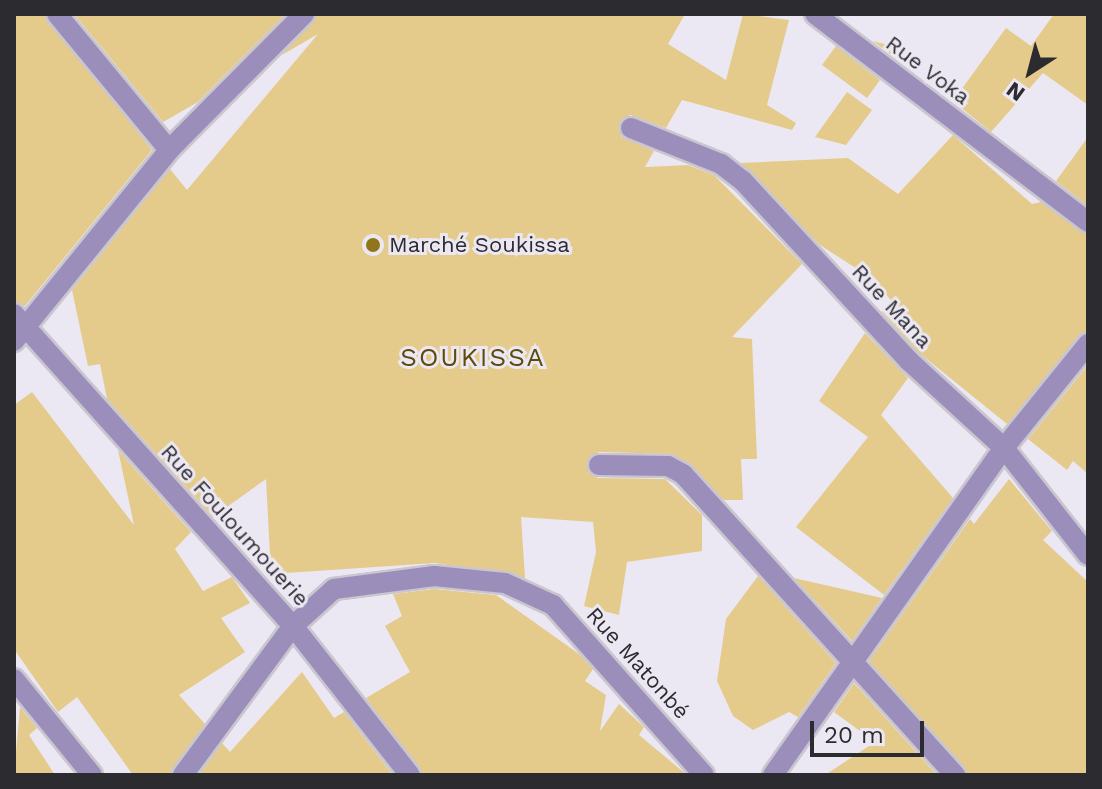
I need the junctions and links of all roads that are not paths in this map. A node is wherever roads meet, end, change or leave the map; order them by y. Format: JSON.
{"nodes":[{"id":1,"x":57,"y":14,"type":"edge"},
{"id":2,"x":304,"y":14,"type":"edge"},
{"id":3,"x":815,"y":14,"type":"edge"},
{"id":4,"x":631,"y":128,"type":"dead end"},
{"id":5,"x":169,"y":150,"type":"junction"},
{"id":6,"x":1088,"y":222,"type":"edge"},
{"id":7,"x":18,"y":328,"type":"edge"},
{"id":8,"x":1088,"y":344,"type":"edge"},
{"id":9,"x":1004,"y":448,"type":"junction"},
{"id":10,"x":599,"y":465,"type":"dead end"},
{"id":11,"x":1088,"y":555,"type":"edge"},
{"id":12,"x":293,"y":626,"type":"junction"},
{"id":13,"x":852,"y":665,"type":"junction"},
{"id":14,"x":14,"y":679,"type":"edge"},
{"id":15,"x":92,"y":775,"type":"edge"},
{"id":16,"x":183,"y":775,"type":"edge"},
{"id":17,"x":410,"y":775,"type":"edge"},
{"id":18,"x":704,"y":775,"type":"edge"},
{"id":19,"x":773,"y":775,"type":"edge"},
{"id":20,"x":955,"y":775,"type":"edge"}],
"edges":[{"from":1,"to":5,"type":"street"},
{"from":2,"to":5,"type":"street"},
{"from":3,"to":6,"type":"street","name":"Rue Voka"},
{"from":4,"to":9,"type":"street","name":"Rue Mana"},
{"from":5,"to":7,"type":"street"},
{"from":7,"to":12,"type":"street","name":"Rue Fouloumouerie"},
{"from":8,"to":9,"type":"street"},
{"from":9,"to":11,"type":"street","name":"Rue Mana"},
{"from":9,"to":13,"type":"street"},
{"from":10,"to":13,"type":"street"},
{"from":12,"to":16,"type":"street"},
{"from":12,"to":17,"type":"street","name":"Rue Fouloumouerie"},
{"from":12,"to":18,"type":"street","name":"Rue Matonbé"},
{"from":13,"to":19,"type":"street"},
{"from":13,"to":20,"type":"street"},
{"from":14,"to":15,"type":"street"}]}
